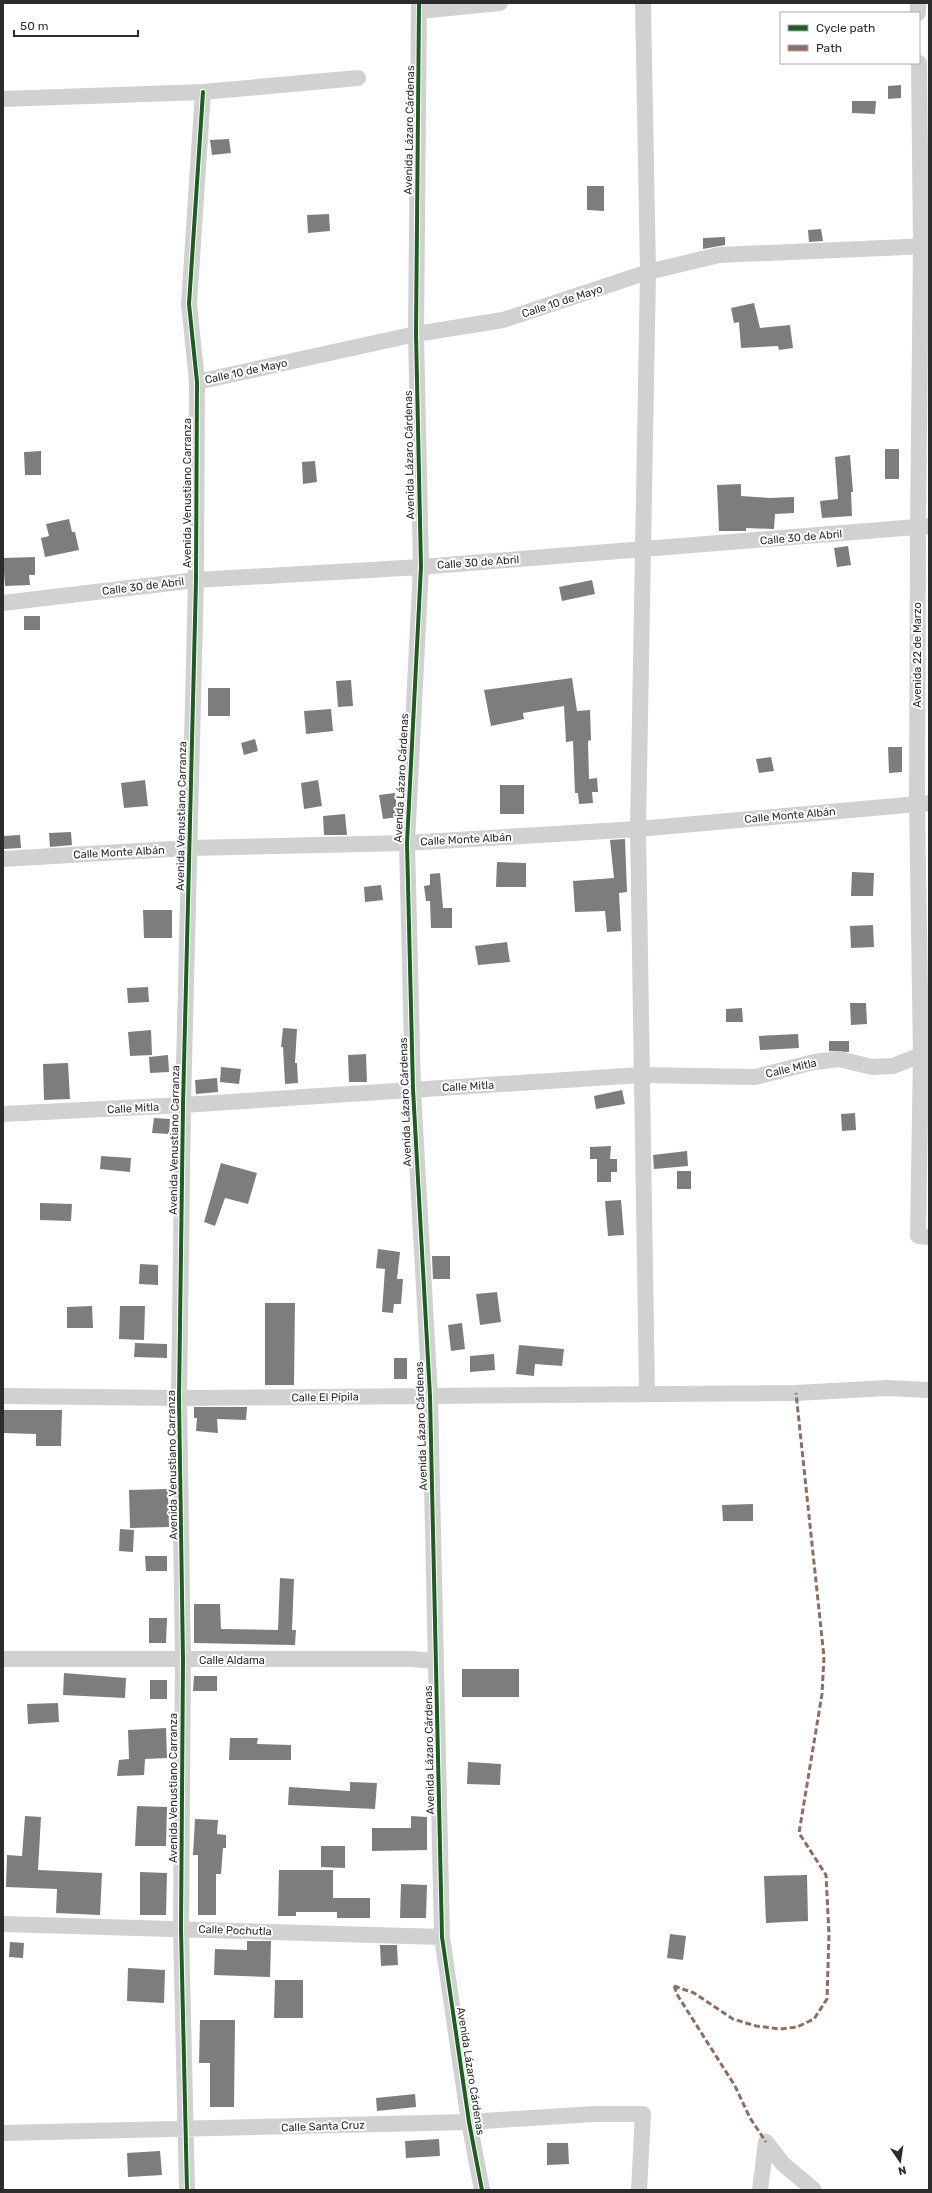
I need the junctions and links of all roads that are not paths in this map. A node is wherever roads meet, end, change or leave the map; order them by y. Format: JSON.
{"nodes":[{"id":1,"x":500,"y":3,"type":"edge"},
{"id":2,"x":642,"y":3,"type":"edge"},
{"id":3,"x":419,"y":7,"type":"edge"},
{"id":4,"x":919,"y":64,"type":"edge"},
{"id":5,"x":358,"y":78,"type":"dead end"},
{"id":6,"x":203,"y":92,"type":"junction"},
{"id":7,"x":3,"y":99,"type":"edge"},
{"id":8,"x":925,"y":246,"type":"edge"},
{"id":9,"x":648,"y":272,"type":"junction"},
{"id":10,"x":416,"y":334,"type":"junction"},
{"id":11,"x":197,"y":382,"type":"junction"},
{"id":12,"x":923,"y":527,"type":"edge"},
{"id":13,"x":642,"y":550,"type":"junction"},
{"id":14,"x":421,"y":567,"type":"junction"},
{"id":15,"x":196,"y":580,"type":"junction"},
{"id":16,"x":3,"y":603,"type":"edge"},
{"id":17,"x":923,"y":804,"type":"edge"},
{"id":18,"x":638,"y":829,"type":"junction"},
{"id":19,"x":407,"y":843,"type":"junction"},
{"id":20,"x":189,"y":848,"type":"junction"},
{"id":21,"x":3,"y":858,"type":"edge"},
{"id":22,"x":925,"y":1055,"type":"edge"},
{"id":23,"x":641,"y":1075,"type":"junction"},
{"id":24,"x":413,"y":1089,"type":"junction"},
{"id":25,"x":183,"y":1105,"type":"junction"},
{"id":26,"x":3,"y":1114,"type":"edge"},
{"id":27,"x":929,"y":1237,"type":"edge"},
{"id":28,"x":929,"y":1390,"type":"edge"},
{"id":29,"x":647,"y":1393,"type":"junction"},
{"id":30,"x":3,"y":1396,"type":"edge"},
{"id":31,"x":430,"y":1396,"type":"junction"},
{"id":32,"x":179,"y":1398,"type":"junction"},
{"id":33,"x":3,"y":1660,"type":"edge"},
{"id":34,"x":183,"y":1660,"type":"junction"},
{"id":35,"x":436,"y":1661,"type":"junction"},
{"id":36,"x":3,"y":1924,"type":"edge"},
{"id":37,"x":182,"y":1929,"type":"junction"},
{"id":38,"x":442,"y":1937,"type":"junction"},
{"id":39,"x":469,"y":2122,"type":"junction"},
{"id":40,"x":185,"y":2130,"type":"junction"},
{"id":41,"x":3,"y":2133,"type":"edge"},
{"id":42,"x":187,"y":2190,"type":"edge"},
{"id":43,"x":482,"y":2190,"type":"edge"},
{"id":44,"x":639,"y":2190,"type":"edge"},
{"id":45,"x":760,"y":2190,"type":"edge"},
{"id":46,"x":814,"y":2190,"type":"edge"}],
"edges":[{"from":1,"to":3,"type":"street"},
{"from":2,"to":9,"type":"street"},
{"from":3,"to":10,"type":"street","name":"Avenida Lázaro Cárdenas"},
{"from":4,"to":8,"type":"street","name":"Avenida 22 de Marzo"},
{"from":5,"to":6,"type":"street"},
{"from":6,"to":7,"type":"street"},
{"from":6,"to":11,"type":"street","name":"Avenida Venustiano Carranza"},
{"from":8,"to":9,"type":"street","name":"Calle 10 de Mayo"},
{"from":8,"to":12,"type":"street","name":"Avenida 22 de Marzo"},
{"from":9,"to":10,"type":"street","name":"Calle 10 de Mayo"},
{"from":9,"to":13,"type":"street"},
{"from":10,"to":11,"type":"street","name":"Calle 10 de Mayo"},
{"from":10,"to":14,"type":"street","name":"Avenida Lázaro Cárdenas"},
{"from":11,"to":15,"type":"street","name":"Avenida Venustiano Carranza"},
{"from":12,"to":13,"type":"street","name":"Calle 30 de Abril"},
{"from":12,"to":17,"type":"street","name":"Avenida 22 de Marzo"},
{"from":13,"to":14,"type":"street","name":"Calle 30 de Abril"},
{"from":13,"to":18,"type":"street"},
{"from":14,"to":15,"type":"street","name":"Calle 30 de Abril"},
{"from":14,"to":19,"type":"street","name":"Avenida Lázaro Cárdenas"},
{"from":15,"to":16,"type":"street","name":"Calle 30 de Abril"},
{"from":15,"to":20,"type":"street","name":"Avenida Venustiano Carranza"},
{"from":17,"to":18,"type":"street","name":"Calle Monte Albán"},
{"from":17,"to":22,"type":"street","name":"Avenida 22 de Marzo"},
{"from":18,"to":19,"type":"street","name":"Calle Monte Albán"},
{"from":18,"to":23,"type":"street"},
{"from":19,"to":20,"type":"street","name":"Calle Monte Albán"},
{"from":19,"to":24,"type":"street","name":"Avenida Lázaro Cárdenas"},
{"from":20,"to":21,"type":"street","name":"Calle Monte Albán"},
{"from":20,"to":25,"type":"street","name":"Avenida Venustiano Carranza"},
{"from":22,"to":23,"type":"street","name":"Calle Mitla"},
{"from":22,"to":27,"type":"street","name":"Avenida 22 de Marzo"},
{"from":23,"to":24,"type":"street","name":"Calle Mitla"},
{"from":23,"to":29,"type":"street"},
{"from":24,"to":25,"type":"street","name":"Calle Mitla"},
{"from":24,"to":31,"type":"street","name":"Avenida Lázaro Cárdenas"},
{"from":25,"to":26,"type":"street","name":"Calle Mitla"},
{"from":25,"to":32,"type":"street","name":"Avenida Venustiano Carranza"},
{"from":28,"to":29,"type":"street","name":"Calle El Pípila"},
{"from":29,"to":31,"type":"street","name":"Calle El Pípila"},
{"from":30,"to":32,"type":"street","name":"Calle El Pípila"},
{"from":31,"to":32,"type":"street","name":"Calle El Pípila"},
{"from":31,"to":35,"type":"street","name":"Avenida Lázaro Cárdenas"},
{"from":32,"to":34,"type":"street","name":"Avenida Venustiano Carranza"},
{"from":33,"to":34,"type":"street","name":"Calle Aldama"},
{"from":34,"to":35,"type":"street","name":"Calle Aldama"},
{"from":34,"to":37,"type":"street","name":"Avenida Venustiano Carranza"},
{"from":35,"to":38,"type":"street","name":"Avenida Lázaro Cárdenas"},
{"from":36,"to":37,"type":"street","name":"Calle Pochutla"},
{"from":37,"to":38,"type":"street","name":"Calle Pochutla"},
{"from":37,"to":40,"type":"street","name":"Avenida Venustiano Carranza"},
{"from":38,"to":39,"type":"street","name":"Avenida Lázaro Cárdenas"},
{"from":39,"to":40,"type":"street","name":"Calle Santa Cruz"},
{"from":39,"to":43,"type":"street","name":"Avenida Lázaro Cárdenas"},
{"from":39,"to":44,"type":"street","name":"Calle Santa Cruz"},
{"from":40,"to":41,"type":"street","name":"Calle Santa Cruz"},
{"from":40,"to":42,"type":"street","name":"Avenida Venustiano Carranza"},
{"from":45,"to":46,"type":"street"}]}
